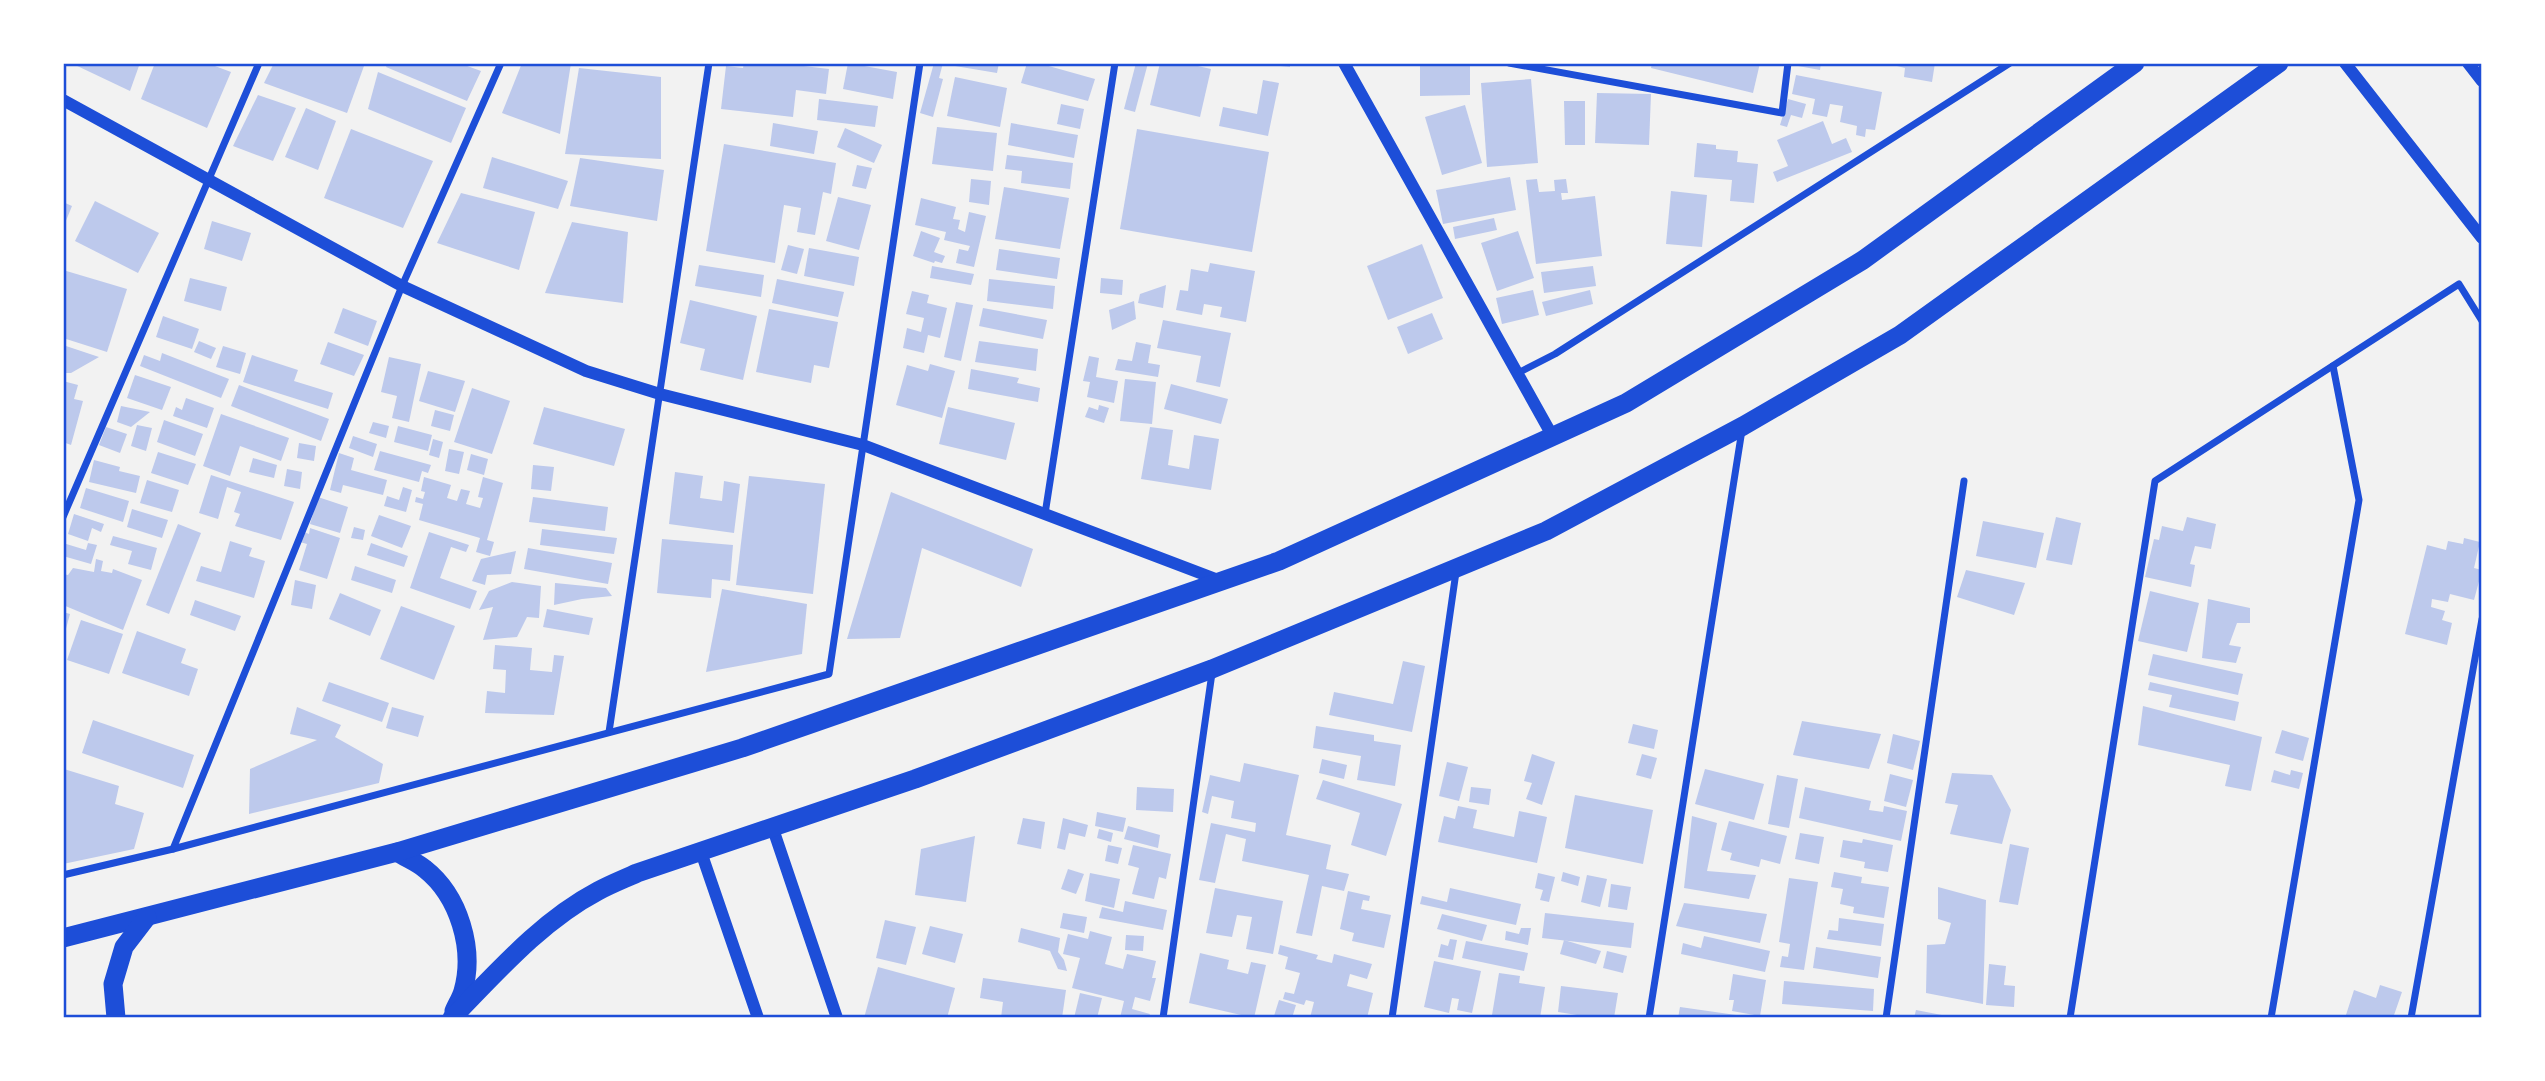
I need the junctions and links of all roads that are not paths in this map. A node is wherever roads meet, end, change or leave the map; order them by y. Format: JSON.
{"nodes":[{"id":1,"x":260,"y":63,"type":"edge"},
{"id":2,"x":501,"y":63,"type":"edge"},
{"id":3,"x":709,"y":63,"type":"edge"},
{"id":4,"x":920,"y":63,"type":"edge"},
{"id":5,"x":1115,"y":63,"type":"edge"},
{"id":6,"x":1345,"y":63,"type":"edge"},
{"id":7,"x":1509,"y":63,"type":"edge"},
{"id":8,"x":1788,"y":63,"type":"edge"},
{"id":9,"x":2010,"y":63,"type":"edge"},
{"id":10,"x":2135,"y":63,"type":"edge"},
{"id":11,"x":2279,"y":63,"type":"edge"},
{"id":12,"x":2345,"y":63,"type":"edge"},
{"id":13,"x":2469,"y":63,"type":"edge"},
{"id":14,"x":1535,"y":66,"type":"edge"},
{"id":15,"x":2482,"y":81,"type":"edge"},
{"id":16,"x":63,"y":100,"type":"edge"},
{"id":17,"x":210,"y":181,"type":"junction"},
{"id":18,"x":2482,"y":238,"type":"edge"},
{"id":19,"x":402,"y":286,"type":"junction"},
{"id":20,"x":2482,"y":321,"type":"edge"},
{"id":21,"x":2333,"y":366,"type":"junction"},
{"id":22,"x":1518,"y":373,"type":"junction"},
{"id":23,"x":660,"y":394,"type":"junction"},
{"id":24,"x":1743,"y":426,"type":"junction"},
{"id":25,"x":1553,"y":437,"type":"junction"},
{"id":26,"x":863,"y":444,"type":"junction"},
{"id":27,"x":1964,"y":481,"type":"dead end"},
{"id":28,"x":1045,"y":514,"type":"junction"},
{"id":29,"x":63,"y":517,"type":"edge"},
{"id":30,"x":1456,"y":570,"type":"junction"},
{"id":31,"x":1222,"y":581,"type":"junction"},
{"id":32,"x":2482,"y":619,"type":"edge"},
{"id":33,"x":1212,"y":669,"type":"junction"},
{"id":34,"x":609,"y":732,"type":"junction"},
{"id":35,"x":772,"y":826,"type":"junction"},
{"id":36,"x":173,"y":849,"type":"junction"},
{"id":37,"x":397,"y":852,"type":"junction"},
{"id":38,"x":701,"y":852,"type":"junction"},
{"id":39,"x":63,"y":875,"type":"edge"},
{"id":40,"x":146,"y":917,"type":"junction"},
{"id":41,"x":63,"y":937,"type":"edge"},
{"id":42,"x":116,"y":1018,"type":"edge"},
{"id":43,"x":451,"y":1018,"type":"edge"},
{"id":44,"x":758,"y":1018,"type":"edge"},
{"id":45,"x":837,"y":1018,"type":"edge"},
{"id":46,"x":1163,"y":1018,"type":"edge"},
{"id":47,"x":1392,"y":1018,"type":"edge"},
{"id":48,"x":1649,"y":1018,"type":"edge"},
{"id":49,"x":1886,"y":1018,"type":"edge"},
{"id":50,"x":2070,"y":1018,"type":"edge"},
{"id":51,"x":2270,"y":1018,"type":"edge"},
{"id":52,"x":2411,"y":1018,"type":"edge"}],
"edges":[{"from":1,"to":17,"type":"street"},
{"from":2,"to":19,"type":"street"},
{"from":3,"to":23,"type":"street"},
{"from":4,"to":26,"type":"street"},
{"from":5,"to":28,"type":"street"},
{"from":6,"to":22,"type":"street"},
{"from":7,"to":14,"type":"street"},
{"from":8,"to":14,"type":"street"},
{"from":9,"to":22,"type":"street"},
{"from":10,"to":25,"type":"highway"},
{"from":11,"to":24,"type":"highway"},
{"from":12,"to":18,"type":"street"},
{"from":13,"to":15,"type":"street"},
{"from":16,"to":17,"type":"street"},
{"from":17,"to":19,"type":"street"},
{"from":17,"to":29,"type":"street"},
{"from":19,"to":23,"type":"street"},
{"from":19,"to":36,"type":"street"},
{"from":20,"to":21,"type":"street"},
{"from":21,"to":50,"type":"street"},
{"from":21,"to":51,"type":"street"},
{"from":22,"to":25,"type":"street"},
{"from":23,"to":26,"type":"street"},
{"from":23,"to":34,"type":"street"},
{"from":24,"to":30,"type":"highway"},
{"from":24,"to":48,"type":"street"},
{"from":25,"to":31,"type":"highway"},
{"from":26,"to":28,"type":"street"},
{"from":26,"to":34,"type":"street"},
{"from":27,"to":49,"type":"street"},
{"from":28,"to":31,"type":"street"},
{"from":30,"to":33,"type":"highway"},
{"from":30,"to":47,"type":"street"},
{"from":31,"to":37,"type":"highway"},
{"from":32,"to":52,"type":"street"},
{"from":33,"to":35,"type":"highway"},
{"from":33,"to":46,"type":"street"},
{"from":34,"to":36,"type":"street"},
{"from":35,"to":38,"type":"highway"},
{"from":35,"to":45,"type":"street"},
{"from":36,"to":39,"type":"street"},
{"from":37,"to":40,"type":"highway"},
{"from":37,"to":43,"type":"highway"},
{"from":38,"to":43,"type":"highway"},
{"from":38,"to":44,"type":"street"},
{"from":40,"to":41,"type":"highway"},
{"from":40,"to":42,"type":"highway"}]}
